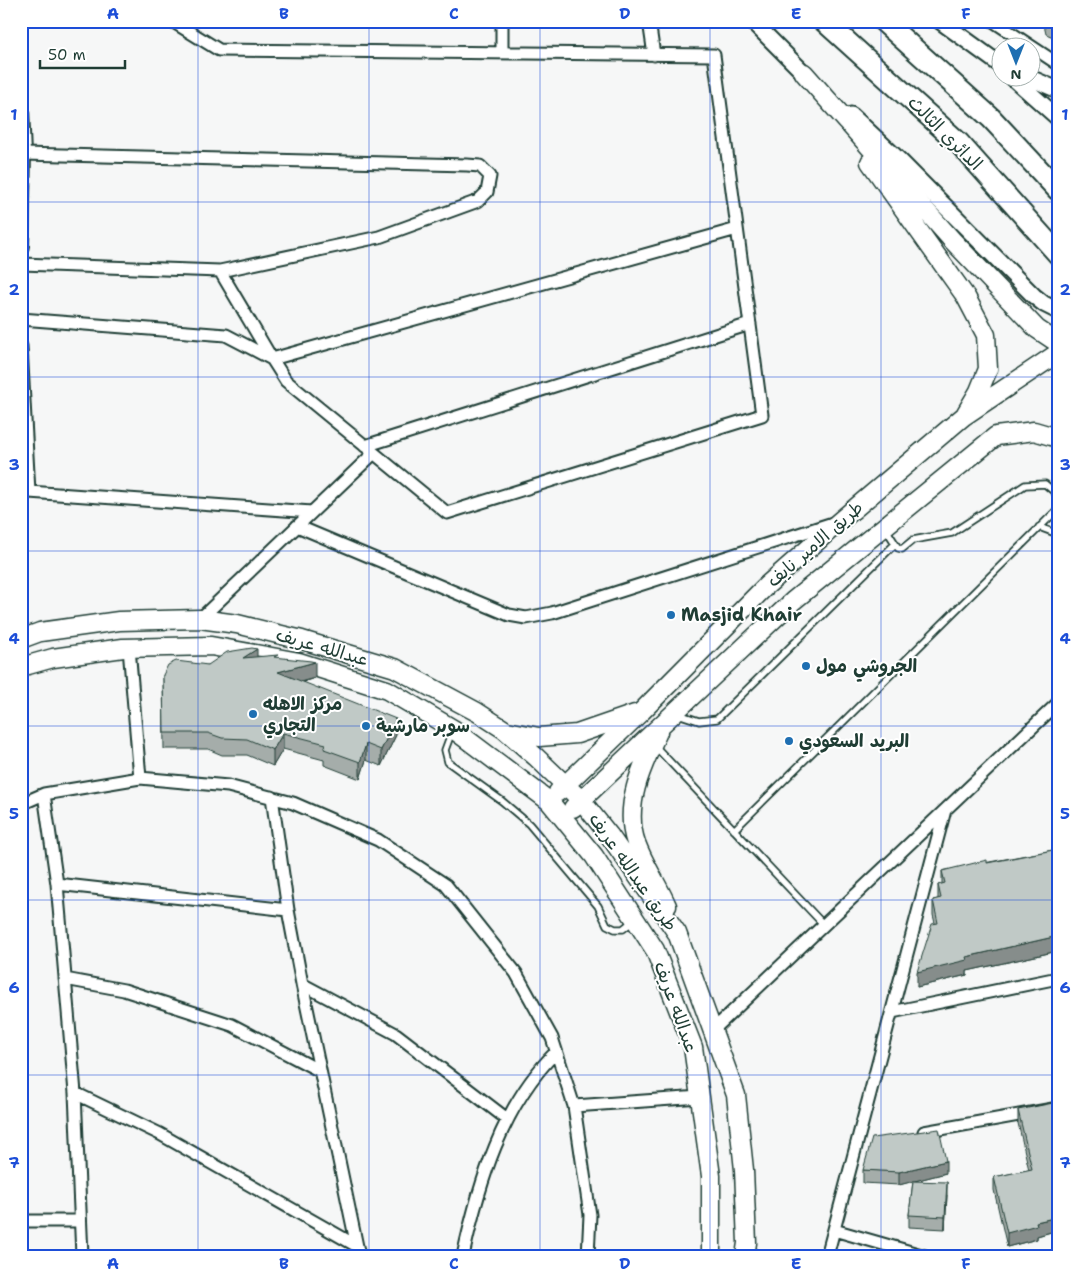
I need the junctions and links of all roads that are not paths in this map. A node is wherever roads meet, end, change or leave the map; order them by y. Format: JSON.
{"nodes":[{"id":1,"x":172,"y":21,"type":"edge"},
{"id":2,"x":502,"y":21,"type":"edge"},
{"id":3,"x":649,"y":21,"type":"edge"},
{"id":4,"x":752,"y":21,"type":"edge"},
{"id":5,"x":824,"y":21,"type":"edge"},
{"id":6,"x":883,"y":21,"type":"edge"},
{"id":7,"x":940,"y":21,"type":"edge"},
{"id":8,"x":993,"y":21,"type":"edge"},
{"id":9,"x":502,"y":53,"type":"junction"},
{"id":10,"x":654,"y":55,"type":"junction"},
{"id":11,"x":992,"y":59,"type":"edge"},
{"id":12,"x":1058,"y":64,"type":"edge"},
{"id":13,"x":804,"y":73,"type":"junction"},
{"id":14,"x":1042,"y":83,"type":"edge"},
{"id":15,"x":1025,"y":88,"type":"edge"},
{"id":16,"x":1058,"y":90,"type":"edge"},
{"id":17,"x":21,"y":108,"type":"edge"},
{"id":18,"x":840,"y":113,"type":"junction"},
{"id":19,"x":1058,"y":118,"type":"edge"},
{"id":20,"x":23,"y":154,"type":"junction"},
{"id":21,"x":1058,"y":190,"type":"edge"},
{"id":22,"x":738,"y":229,"type":"junction"},
{"id":23,"x":21,"y":246,"type":"edge"},
{"id":24,"x":1058,"y":254,"type":"edge"},
{"id":25,"x":21,"y":264,"type":"edge"},
{"id":26,"x":220,"y":271,"type":"junction"},
{"id":27,"x":1058,"y":311,"type":"edge"},
{"id":28,"x":21,"y":319,"type":"edge"},
{"id":29,"x":750,"y":324,"type":"junction"},
{"id":30,"x":1058,"y":343,"type":"edge"},
{"id":31,"x":21,"y":346,"type":"edge"},
{"id":32,"x":1058,"y":353,"type":"edge"},
{"id":33,"x":272,"y":359,"type":"junction"},
{"id":34,"x":1058,"y":369,"type":"edge"},
{"id":35,"x":1030,"y":373,"type":"junction"},
{"id":36,"x":964,"y":416,"type":"junction"},
{"id":37,"x":1058,"y":438,"type":"edge"},
{"id":38,"x":370,"y":450,"type":"junction"},
{"id":39,"x":1058,"y":495,"type":"edge"},
{"id":40,"x":1058,"y":509,"type":"edge"},
{"id":41,"x":312,"y":512,"type":"junction"},
{"id":42,"x":840,"y":522,"type":"junction"},
{"id":43,"x":297,"y":526,"type":"junction"},
{"id":44,"x":885,"y":526,"type":"junction"},
{"id":45,"x":1039,"y":527,"type":"junction"},
{"id":46,"x":1058,"y":534,"type":"edge"},
{"id":47,"x":895,"y":544,"type":"junction"},
{"id":48,"x":200,"y":619,"type":"junction"},
{"id":49,"x":21,"y":639,"type":"edge"},
{"id":50,"x":129,"y":648,"type":"junction"},
{"id":51,"x":21,"y":667,"type":"edge"},
{"id":52,"x":1058,"y":703,"type":"edge"},
{"id":53,"x":642,"y":712,"type":"junction"},
{"id":54,"x":674,"y":712,"type":"junction"},
{"id":55,"x":661,"y":725,"type":"junction"},
{"id":56,"x":453,"y":729,"type":"junction"},
{"id":57,"x":504,"y":730,"type":"junction"},
{"id":58,"x":653,"y":743,"type":"junction"},
{"id":59,"x":140,"y":778,"type":"junction"},
{"id":60,"x":566,"y":785,"type":"junction"},
{"id":61,"x":44,"y":794,"type":"junction"},
{"id":62,"x":272,"y":797,"type":"junction"},
{"id":63,"x":582,"y":800,"type":"junction"},
{"id":64,"x":549,"y":801,"type":"junction"},
{"id":65,"x":21,"y":804,"type":"edge"},
{"id":66,"x":945,"y":810,"type":"junction"},
{"id":67,"x":563,"y":817,"type":"junction"},
{"id":68,"x":734,"y":830,"type":"junction"},
{"id":69,"x":57,"y":884,"type":"junction"},
{"id":70,"x":288,"y":910,"type":"junction"},
{"id":71,"x":635,"y":919,"type":"junction"},
{"id":72,"x":824,"y":925,"type":"junction"},
{"id":73,"x":677,"y":933,"type":"junction"},
{"id":74,"x":1058,"y":978,"type":"edge"},
{"id":75,"x":65,"y":979,"type":"junction"},
{"id":76,"x":302,"y":984,"type":"junction"},
{"id":77,"x":892,"y":1012,"type":"junction"},
{"id":78,"x":713,"y":1030,"type":"junction"},
{"id":79,"x":556,"y":1052,"type":"junction"},
{"id":80,"x":320,"y":1071,"type":"junction"},
{"id":81,"x":75,"y":1093,"type":"junction"},
{"id":82,"x":700,"y":1097,"type":"junction"},
{"id":83,"x":574,"y":1106,"type":"junction"},
{"id":84,"x":1058,"y":1108,"type":"edge"},
{"id":85,"x":507,"y":1119,"type":"junction"},
{"id":86,"x":916,"y":1134,"type":"edge"},
{"id":87,"x":21,"y":1220,"type":"edge"},
{"id":88,"x":79,"y":1221,"type":"junction"},
{"id":89,"x":834,"y":1230,"type":"junction"},
{"id":90,"x":358,"y":1251,"type":"edge"},
{"id":91,"x":82,"y":1256,"type":"edge"},
{"id":92,"x":463,"y":1256,"type":"edge"},
{"id":93,"x":588,"y":1256,"type":"edge"},
{"id":94,"x":711,"y":1256,"type":"edge"},
{"id":95,"x":745,"y":1256,"type":"edge"},
{"id":96,"x":827,"y":1256,"type":"edge"},
{"id":97,"x":925,"y":1256,"type":"edge"}],
"edges":[{"from":1,"to":9,"type":"street"},
{"from":2,"to":9,"type":"street"},
{"from":3,"to":10,"type":"street"},
{"from":4,"to":13,"type":"main road"},
{"from":5,"to":24,"type":"highway","name":"الدائري الثالث"},
{"from":6,"to":21,"type":"highway"},
{"from":7,"to":11,"type":"main road"},
{"from":8,"to":12,"type":"street"},
{"from":9,"to":10,"type":"street"},
{"from":10,"to":22,"type":"street"},
{"from":13,"to":18,"type":"main road"},
{"from":13,"to":27,"type":"main road"},
{"from":14,"to":16,"type":"main road"},
{"from":15,"to":19,"type":"main road"},
{"from":17,"to":20,"type":"street"},
{"from":18,"to":30,"type":"main road"},
{"from":18,"to":36,"type":"main road"},
{"from":20,"to":23,"type":"street"},
{"from":20,"to":26,"type":"street"},
{"from":22,"to":29,"type":"street"},
{"from":22,"to":33,"type":"street"},
{"from":25,"to":26,"type":"street"},
{"from":26,"to":33,"type":"street"},
{"from":28,"to":33,"type":"street"},
{"from":29,"to":38,"type":"street"},
{"from":29,"to":38,"type":"street"},
{"from":31,"to":41,"type":"street"},
{"from":32,"to":35,"type":"main road","name":"طريق الامير نايف"},
{"from":33,"to":38,"type":"street"},
{"from":34,"to":35,"type":"main road"},
{"from":35,"to":36,"type":"main road","name":"طريق الامير نايف"},
{"from":36,"to":42,"type":"main road","name":"طريق الامير نايف"},
{"from":37,"to":44,"type":"main road","name":"طريق الامير نايف"},
{"from":38,"to":41,"type":"street"},
{"from":39,"to":47,"type":"lane"},
{"from":40,"to":45,"type":"lane"},
{"from":41,"to":43,"type":"street"},
{"from":42,"to":43,"type":"street"},
{"from":42,"to":53,"type":"main road","name":"طريق الامير نايف"},
{"from":43,"to":48,"type":"street"},
{"from":44,"to":47,"type":"lane"},
{"from":44,"to":54,"type":"main road","name":"طريق الامير نايف"},
{"from":45,"to":46,"type":"lane"},
{"from":45,"to":68,"type":"lane"},
{"from":47,"to":54,"type":"lane"},
{"from":48,"to":49,"type":"main road","name":"عبدالله عريف"},
{"from":48,"to":57,"type":"main road","name":"عبدالله عريف"},
{"from":50,"to":51,"type":"main road","name":"عبدالله عريف"},
{"from":50,"to":56,"type":"main road","name":"عبدالله عريف"},
{"from":50,"to":59,"type":"street"},
{"from":52,"to":66,"type":"street"},
{"from":53,"to":57,"type":"main road"},
{"from":53,"to":60,"type":"main road","name":"طريق الامير نايف"},
{"from":54,"to":55,"type":"main road","name":"طريق الامير نايف"},
{"from":55,"to":58,"type":"main road"},
{"from":55,"to":63,"type":"main road","name":"طريق الامير نايف"},
{"from":56,"to":64,"type":"main road","name":"عبدالله عريف"},
{"from":56,"to":71,"type":"lane"},
{"from":57,"to":60,"type":"main road","name":"عبدالله عريف"},
{"from":58,"to":68,"type":"lane"},
{"from":58,"to":73,"type":"main road"},
{"from":59,"to":61,"type":"street"},
{"from":59,"to":62,"type":"street"},
{"from":60,"to":63,"type":"main road","name":"عبدالله عريف"},
{"from":60,"to":64,"type":"main road","name":"طريق الامير نايف"},
{"from":61,"to":65,"type":"street"},
{"from":61,"to":69,"type":"street"},
{"from":62,"to":70,"type":"street"},
{"from":62,"to":79,"type":"street"},
{"from":63,"to":67,"type":"main road","name":"طريق الامير نايف"},
{"from":63,"to":73,"type":"main road","name":"طريق عبدالله عريف"},
{"from":64,"to":67,"type":"main road","name":"طريق عبدالله عريف"},
{"from":66,"to":72,"type":"street"},
{"from":66,"to":77,"type":"street"},
{"from":67,"to":71,"type":"main road","name":"عبدالله عريف"},
{"from":68,"to":72,"type":"lane"},
{"from":69,"to":70,"type":"street"},
{"from":69,"to":75,"type":"street"},
{"from":70,"to":76,"type":"street"},
{"from":71,"to":82,"type":"main road","name":"عبدالله عريف"},
{"from":72,"to":78,"type":"street"},
{"from":73,"to":78,"type":"main road","name":"طريق عبدالله عريف"},
{"from":74,"to":77,"type":"street"},
{"from":75,"to":80,"type":"street"},
{"from":75,"to":81,"type":"street"},
{"from":76,"to":80,"type":"street"},
{"from":76,"to":85,"type":"street"},
{"from":77,"to":89,"type":"street"},
{"from":78,"to":95,"type":"main road","name":"عبدالله عريف"},
{"from":79,"to":83,"type":"street"},
{"from":79,"to":85,"type":"street"},
{"from":80,"to":90,"type":"street"},
{"from":81,"to":88,"type":"street"},
{"from":81,"to":90,"type":"street"},
{"from":82,"to":83,"type":"street"},
{"from":82,"to":94,"type":"main road","name":"عبدالله عريف"},
{"from":83,"to":93,"type":"street"},
{"from":84,"to":86,"type":"street"},
{"from":85,"to":92,"type":"street"},
{"from":87,"to":88,"type":"street"},
{"from":88,"to":91,"type":"street"},
{"from":89,"to":96,"type":"street"},
{"from":89,"to":97,"type":"street"}]}
